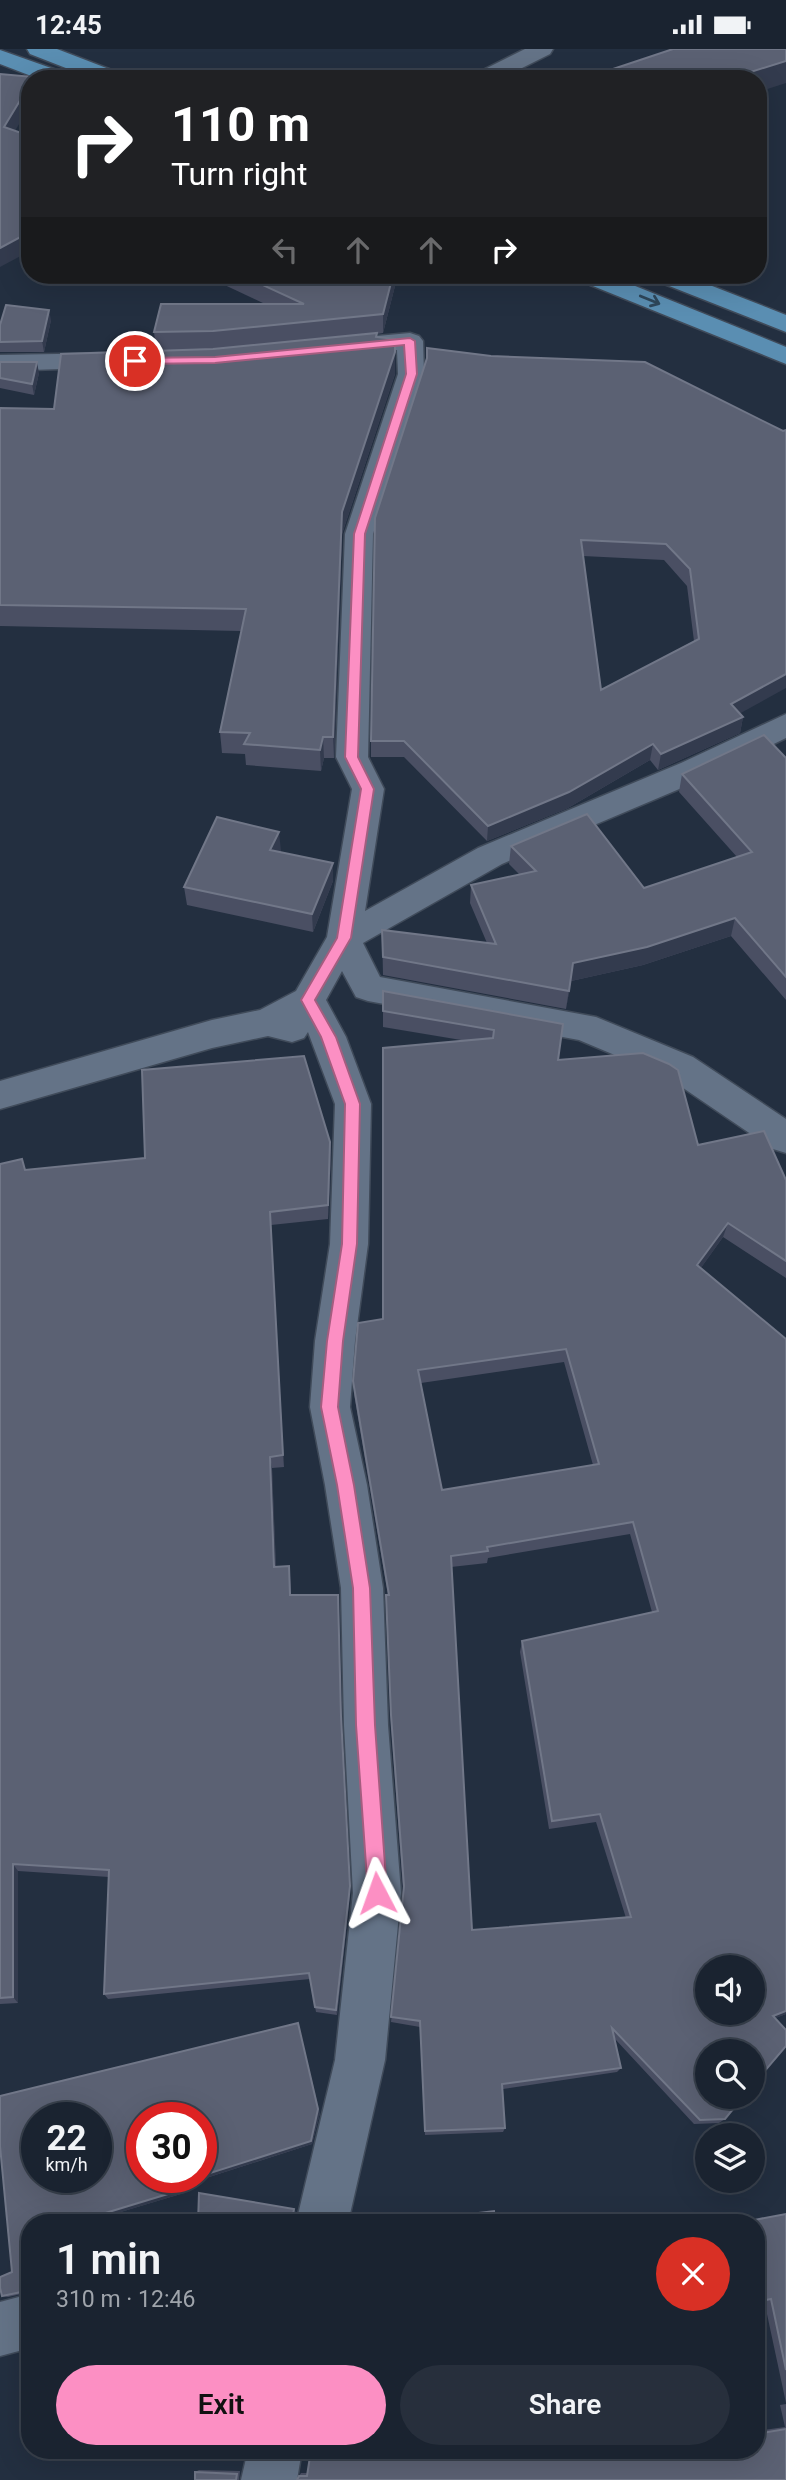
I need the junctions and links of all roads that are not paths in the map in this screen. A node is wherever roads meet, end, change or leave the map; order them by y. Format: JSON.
{"nodes":[{"id":1,"x":38,"y":49,"type":"edge"},
{"id":2,"x":542,"y":49,"type":"edge"},
{"id":3,"x":0,"y":57,"type":"edge"},
{"id":4,"x":35,"y":70,"type":"edge"},
{"id":5,"x":91,"y":70,"type":"edge"},
{"id":6,"x":501,"y":70,"type":"edge"},
{"id":7,"x":609,"y":284,"type":"edge"},
{"id":8,"x":686,"y":284,"type":"edge"},
{"id":9,"x":786,"y":324,"type":"edge"},
{"id":10,"x":326,"y":349,"type":"edge"},
{"id":11,"x":786,"y":356,"type":"edge"},
{"id":12,"x":135,"y":361,"type":"edge"},
{"id":13,"x":0,"y":363,"type":"edge"},
{"id":14,"x":786,"y":725,"type":"edge"},
{"id":15,"x":344,"y":938,"type":"junction"},
{"id":16,"x":308,"y":1000,"type":"junction"},
{"id":17,"x":268,"y":1022,"type":"junction"},
{"id":18,"x":328,"y":1037,"type":"junction"},
{"id":19,"x":0,"y":1095,"type":"edge"},
{"id":20,"x":786,"y":1138,"type":"edge"},
{"id":21,"x":324,"y":2214,"type":"edge"},
{"id":22,"x":21,"y":2323,"type":"edge"},
{"id":23,"x":0,"y":2329,"type":"edge"},
{"id":24,"x":273,"y":2459,"type":"edge"},
{"id":25,"x":269,"y":2480,"type":"edge"}],
"edges":[{"from":1,"to":5,"type":"main road"},
{"from":2,"to":6,"type":"street"},
{"from":3,"to":4,"type":"main road"},
{"from":7,"to":11,"type":"main road","one_way":true},
{"from":8,"to":9,"type":"main road"},
{"from":10,"to":15,"type":"street"},
{"from":12,"to":13,"type":"street"},
{"from":14,"to":15,"type":"street"},
{"from":15,"to":16,"type":"street"},
{"from":15,"to":20,"type":"street"},
{"from":16,"to":17,"type":"street"},
{"from":16,"to":18,"type":"street"},
{"from":17,"to":18,"type":"street"},
{"from":17,"to":19,"type":"street"},
{"from":18,"to":21,"type":"street"},
{"from":22,"to":23,"type":"street"},
{"from":24,"to":25,"type":"street"}]}
